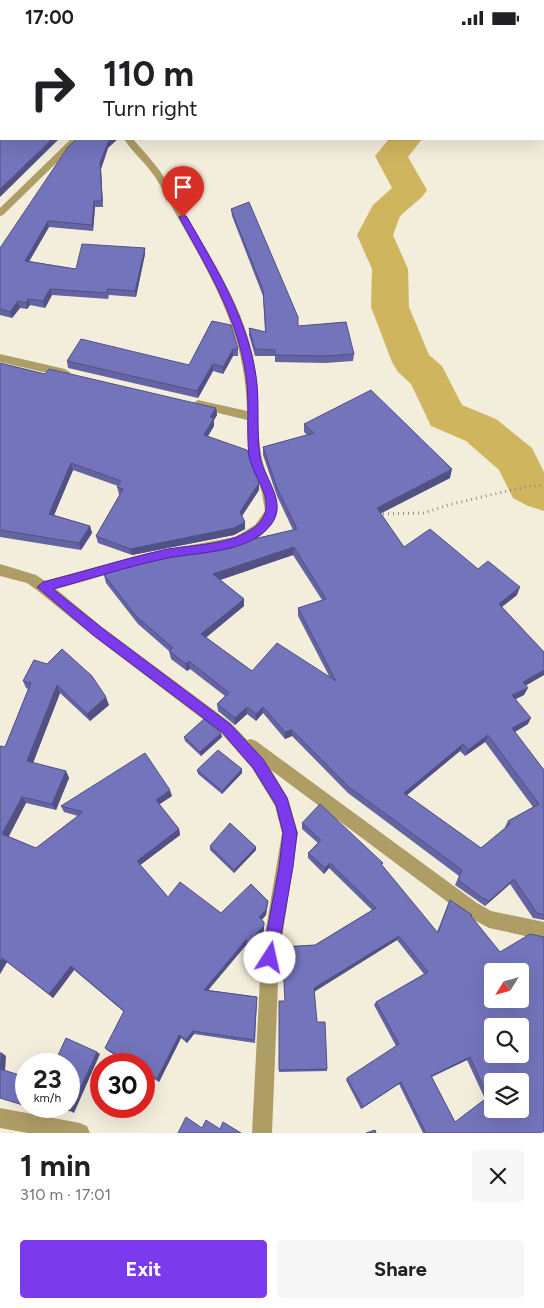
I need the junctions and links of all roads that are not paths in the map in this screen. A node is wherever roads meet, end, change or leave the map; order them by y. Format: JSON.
{"nodes":[{"id":1,"x":75,"y":140,"type":"edge"},
{"id":2,"x":129,"y":140,"type":"edge"},
{"id":3,"x":0,"y":213,"type":"edge"},
{"id":4,"x":0,"y":358,"type":"edge"},
{"id":5,"x":81,"y":377,"type":"edge"},
{"id":6,"x":186,"y":401,"type":"edge"},
{"id":7,"x":254,"y":417,"type":"junction"},
{"id":8,"x":0,"y":570,"type":"edge"},
{"id":9,"x":43,"y":587,"type":"junction"},
{"id":10,"x":226,"y":728,"type":"junction"},
{"id":11,"x":544,"y":931,"type":"edge"},
{"id":12,"x":0,"y":1118,"type":"edge"},
{"id":13,"x":80,"y":1133,"type":"edge"},
{"id":14,"x":262,"y":1133,"type":"edge"}],
"edges":[{"from":1,"to":3,"type":"street"},
{"from":2,"to":7,"type":"street"},
{"from":4,"to":5,"type":"street"},
{"from":6,"to":7,"type":"street"},
{"from":7,"to":9,"type":"street"},
{"from":8,"to":9,"type":"street"},
{"from":9,"to":10,"type":"street"},
{"from":10,"to":11,"type":"street"},
{"from":10,"to":14,"type":"street"},
{"from":12,"to":13,"type":"street"}]}
